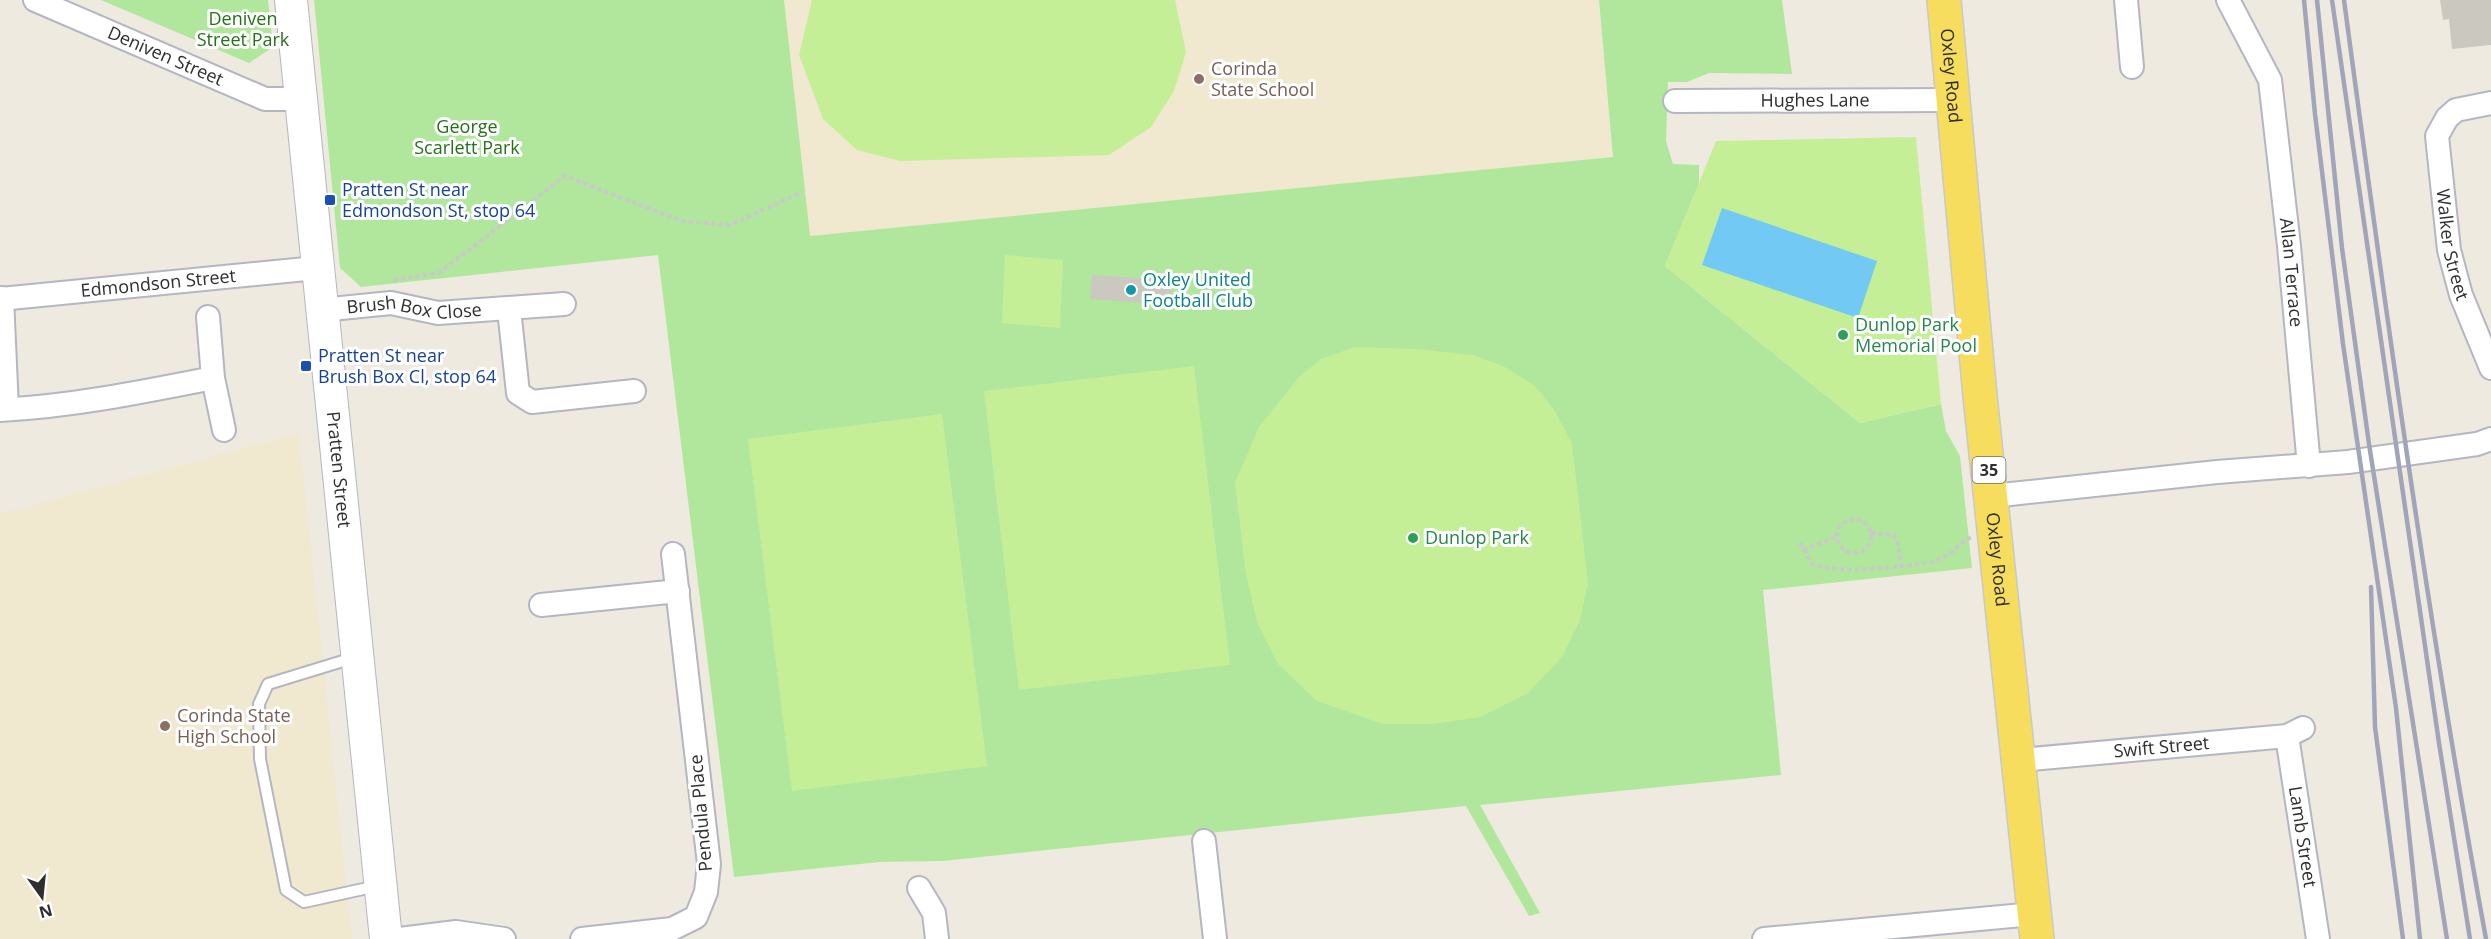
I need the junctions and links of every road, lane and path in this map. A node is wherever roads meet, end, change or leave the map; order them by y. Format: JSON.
{"nodes":[{"id":1,"x":34,"y":0,"type":"edge"},
{"id":2,"x":291,"y":0,"type":"edge"},
{"id":3,"x":1944,"y":0,"type":"edge"},
{"id":4,"x":2126,"y":0,"type":"edge"},
{"id":5,"x":2228,"y":0,"type":"edge"},
{"id":6,"x":2132,"y":67,"type":"dead end"},
{"id":7,"x":300,"y":99,"type":"junction"},
{"id":8,"x":1954,"y":100,"type":"junction"},
{"id":9,"x":1676,"y":101,"type":"dead end"},
{"id":10,"x":2491,"y":102,"type":"edge"},
{"id":11,"x":802,"y":192,"type":"dead end"},
{"id":12,"x":316,"y":268,"type":"junction"},
{"id":13,"x":384,"y":283,"type":"dead end"},
{"id":14,"x":1,"y":298,"type":"edge"},
{"id":15,"x":564,"y":304,"type":"dead end"},
{"id":16,"x":509,"y":309,"type":"junction"},
{"id":17,"x":321,"y":310,"type":"junction"},
{"id":18,"x":208,"y":317,"type":"dead end"},
{"id":19,"x":2491,"y":368,"type":"edge"},
{"id":20,"x":213,"y":378,"type":"junction"},
{"id":21,"x":634,"y":391,"type":"dead end"},
{"id":22,"x":3,"y":409,"type":"edge"},
{"id":23,"x":224,"y":430,"type":"dead end"},
{"id":24,"x":2491,"y":439,"type":"edge"},
{"id":25,"x":2309,"y":466,"type":"junction"},
{"id":26,"x":1992,"y":496,"type":"junction"},
{"id":27,"x":1871,"y":533,"type":"junction"},
{"id":28,"x":1836,"y":537,"type":"junction"},
{"id":29,"x":1974,"y":537,"type":"dead end"},
{"id":30,"x":1800,"y":543,"type":"dead end"},
{"id":31,"x":1803,"y":550,"type":"junction"},
{"id":32,"x":674,"y":554,"type":"dead end"},
{"id":33,"x":1901,"y":565,"type":"junction"},
{"id":34,"x":678,"y":591,"type":"junction"},
{"id":35,"x":541,"y":605,"type":"dead end"},
{"id":36,"x":357,"y":657,"type":"junction"},
{"id":37,"x":2295,"y":732,"type":"joint"},
{"id":38,"x":2020,"y":760,"type":"junction"},
{"id":39,"x":1204,"y":840,"type":"dead end"},
{"id":40,"x":380,"y":886,"type":"junction"},
{"id":41,"x":919,"y":888,"type":"dead end"},
{"id":42,"x":2036,"y":926,"type":"edge"},
{"id":43,"x":386,"y":939,"type":"edge"},
{"id":44,"x":400,"y":939,"type":"edge"},
{"id":45,"x":504,"y":939,"type":"edge"},
{"id":46,"x":582,"y":939,"type":"edge"},
{"id":47,"x":937,"y":939,"type":"edge"},
{"id":48,"x":1215,"y":939,"type":"edge"},
{"id":49,"x":1764,"y":939,"type":"edge"},
{"id":50,"x":2318,"y":939,"type":"edge"}],
"edges":[{"from":1,"to":7,"type":"street","name":"Deniven Street"},
{"from":2,"to":7,"type":"street","name":"Pratten Street"},
{"from":3,"to":8,"type":"main road","name":"Oxley Road","number":"35"},
{"from":4,"to":6,"type":"street"},
{"from":5,"to":25,"type":"street","name":"Allan Terrace"},
{"from":7,"to":12,"type":"street","name":"Pratten Street"},
{"from":8,"to":9,"type":"street","name":"Hughes Lane"},
{"from":8,"to":26,"type":"main road","name":"Oxley Road","number":"35"},
{"from":10,"to":19,"type":"street","name":"Walker Street"},
{"from":11,"to":13,"type":"path"},
{"from":12,"to":14,"type":"street","name":"Edmondson Street"},
{"from":12,"to":17,"type":"street","name":"Pratten Street"},
{"from":14,"to":22,"type":"street"},
{"from":15,"to":16,"type":"street","name":"Brush Box Close"},
{"from":16,"to":17,"type":"street","name":"Brush Box Close"},
{"from":16,"to":21,"type":"street","name":"Brush Box Close"},
{"from":17,"to":36,"type":"street","name":"Pratten Street"},
{"from":18,"to":20,"type":"street"},
{"from":20,"to":22,"type":"street"},
{"from":20,"to":23,"type":"street"},
{"from":24,"to":25,"type":"street"},
{"from":25,"to":26,"type":"street"},
{"from":26,"to":38,"type":"main road","name":"Oxley Road","number":"35"},
{"from":27,"to":28,"type":"path"},
{"from":27,"to":28,"type":"path"},
{"from":27,"to":33,"type":"path"},
{"from":28,"to":31,"type":"path"},
{"from":29,"to":33,"type":"path"},
{"from":30,"to":31,"type":"path"},
{"from":31,"to":33,"type":"path"},
{"from":32,"to":34,"type":"street","name":"Pendula Place"},
{"from":34,"to":35,"type":"street"},
{"from":34,"to":46,"type":"street","name":"Pendula Place"},
{"from":36,"to":40,"type":"street","name":"Pratten Street"},
{"from":36,"to":40,"type":"lane"},
{"from":37,"to":38,"type":"street","name":"Swift Street"},
{"from":37,"to":50,"type":"street","name":"Lamb Street"},
{"from":38,"to":42,"type":"main road","name":"Oxley Road","number":"35"},
{"from":39,"to":48,"type":"street"},
{"from":40,"to":43,"type":"street","name":"Pratten Street"},
{"from":41,"to":47,"type":"street"},
{"from":42,"to":49,"type":"street"},
{"from":44,"to":45,"type":"street"}]}
